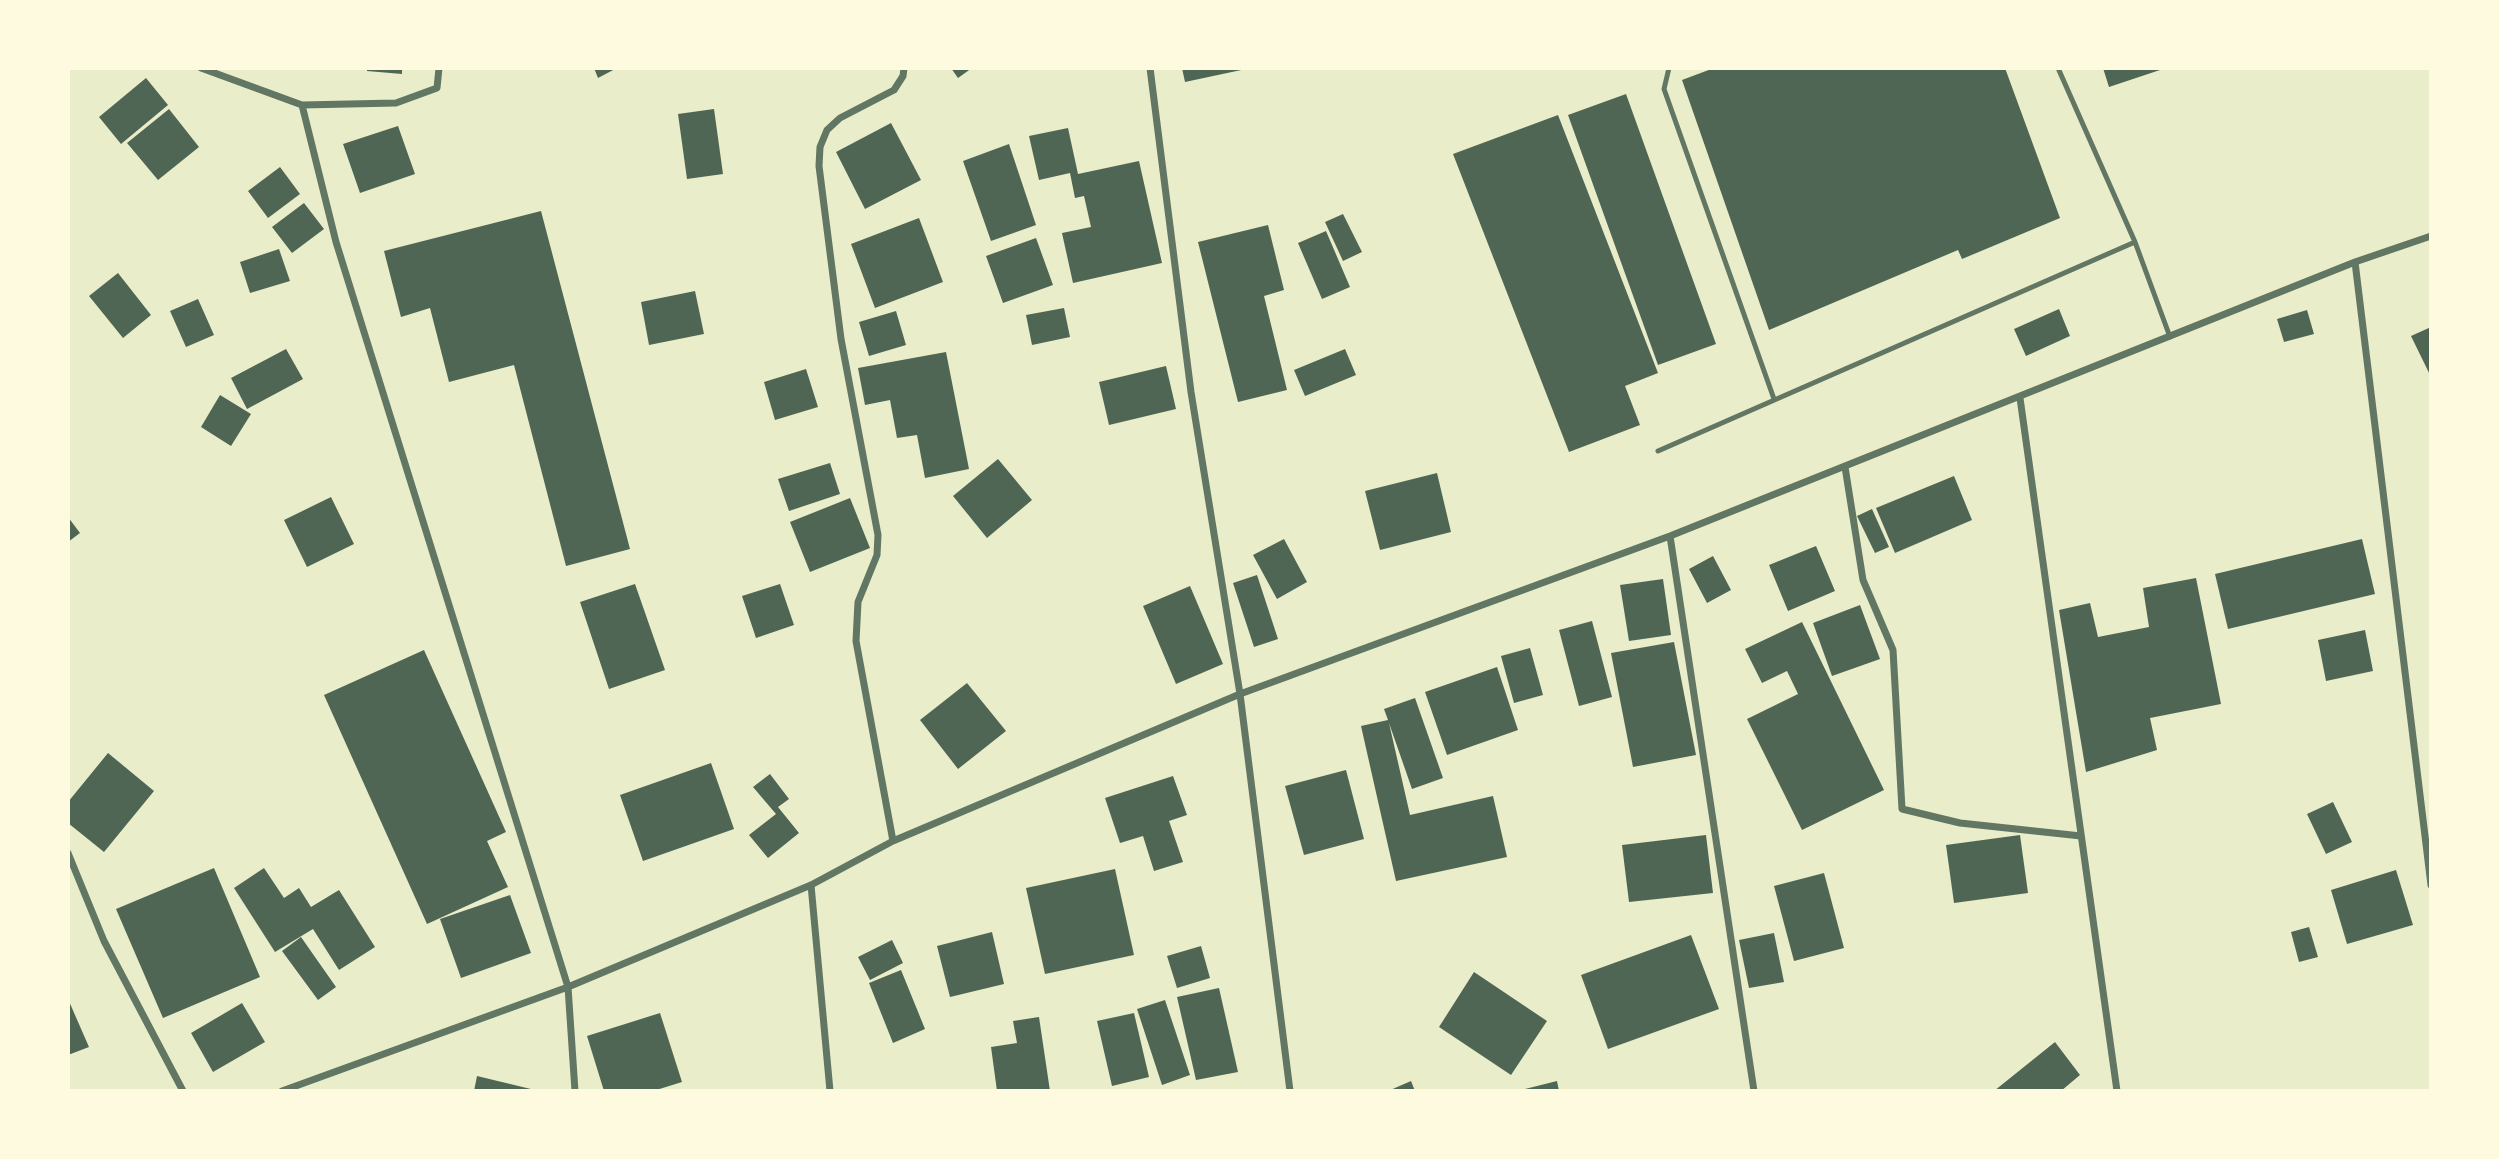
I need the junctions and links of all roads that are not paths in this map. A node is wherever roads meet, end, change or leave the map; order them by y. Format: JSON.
{"nodes":[{"id":1,"x":201,"y":68,"type":"edge"},
{"id":2,"x":439,"y":68,"type":"edge"},
{"id":3,"x":904,"y":68,"type":"edge"},
{"id":4,"x":1150,"y":68,"type":"edge"},
{"id":5,"x":1669,"y":68,"type":"edge"},
{"id":6,"x":2058,"y":68,"type":"edge"},
{"id":7,"x":302,"y":105,"type":"junction"},
{"id":8,"x":2431,"y":236,"type":"edge"},
{"id":9,"x":2135,"y":242,"type":"junction"},
{"id":10,"x":2355,"y":262,"type":"junction"},
{"id":11,"x":2170,"y":337,"type":"junction"},
{"id":12,"x":2020,"y":398,"type":"junction"},
{"id":13,"x":1774,"y":399,"type":"junction"},
{"id":14,"x":1658,"y":451,"type":"dead end"},
{"id":15,"x":1845,"y":467,"type":"junction"},
{"id":16,"x":1670,"y":536,"type":"junction"},
{"id":17,"x":1240,"y":694,"type":"junction"},
{"id":18,"x":2081,"y":836,"type":"junction"},
{"id":19,"x":894,"y":841,"type":"junction"},
{"id":20,"x":68,"y":853,"type":"edge"},
{"id":21,"x":811,"y":885,"type":"junction"},
{"id":22,"x":2431,"y":885,"type":"edge"},
{"id":23,"x":568,"y":988,"type":"junction"},
{"id":24,"x":183,"y":1091,"type":"edge"},
{"id":25,"x":282,"y":1091,"type":"edge"},
{"id":26,"x":575,"y":1091,"type":"edge"},
{"id":27,"x":830,"y":1091,"type":"edge"},
{"id":28,"x":1290,"y":1091,"type":"edge"},
{"id":29,"x":1755,"y":1091,"type":"edge"},
{"id":30,"x":2118,"y":1091,"type":"edge"}],
"edges":[{"from":1,"to":7,"type":"street"},
{"from":2,"to":7,"type":"street"},
{"from":3,"to":19,"type":"street"},
{"from":4,"to":17,"type":"street"},
{"from":5,"to":13,"type":"lane"},
{"from":6,"to":9,"type":"lane"},
{"from":7,"to":23,"type":"street"},
{"from":8,"to":10,"type":"street"},
{"from":9,"to":11,"type":"lane"},
{"from":9,"to":13,"type":"lane"},
{"from":10,"to":11,"type":"street"},
{"from":10,"to":22,"type":"street"},
{"from":11,"to":12,"type":"street"},
{"from":12,"to":15,"type":"street"},
{"from":12,"to":18,"type":"street"},
{"from":13,"to":14,"type":"lane"},
{"from":15,"to":16,"type":"street"},
{"from":15,"to":18,"type":"street"},
{"from":16,"to":17,"type":"street"},
{"from":16,"to":29,"type":"street"},
{"from":17,"to":19,"type":"street"},
{"from":17,"to":28,"type":"street"},
{"from":18,"to":30,"type":"street"},
{"from":19,"to":21,"type":"street"},
{"from":20,"to":24,"type":"street"},
{"from":21,"to":23,"type":"street"},
{"from":21,"to":27,"type":"street"},
{"from":23,"to":25,"type":"street"},
{"from":23,"to":26,"type":"street"}]}
